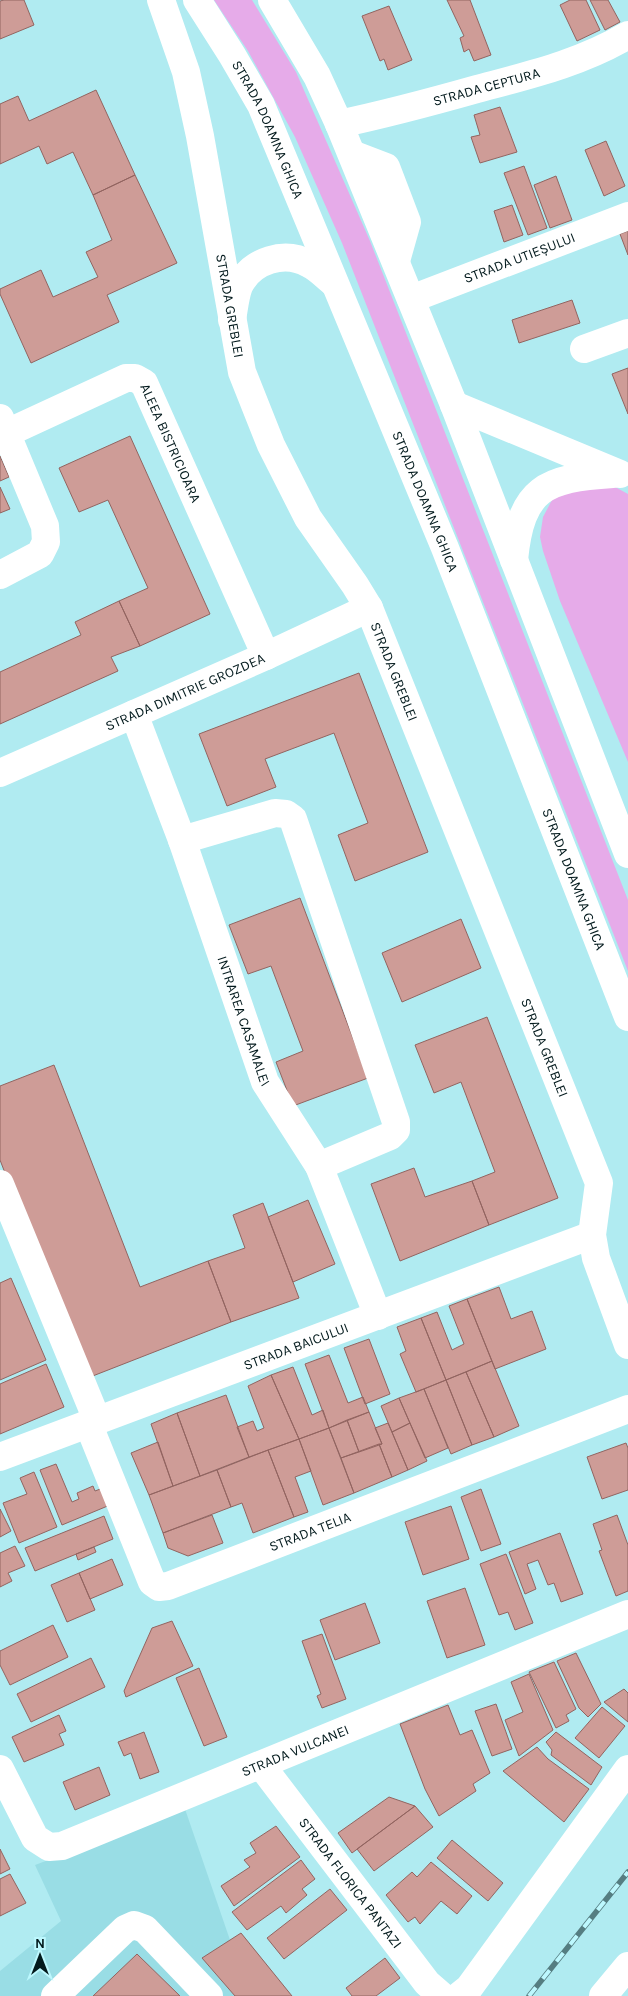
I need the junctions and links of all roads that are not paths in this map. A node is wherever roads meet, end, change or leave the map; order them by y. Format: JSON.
{"nodes":[{"id":1,"x":161,"y":0,"type":"edge"},
{"id":2,"x":197,"y":0,"type":"edge"},
{"id":3,"x":272,"y":0,"type":"edge"},
{"id":4,"x":628,"y":35,"type":"edge"},
{"id":5,"x":339,"y":124,"type":"junction"},
{"id":6,"x":628,"y":216,"type":"edge"},
{"id":7,"x":335,"y":284,"type":"junction"},
{"id":8,"x":410,"y":300,"type":"junction"},
{"id":9,"x":232,"y":320,"type":"junction"},
{"id":10,"x":628,"y":334,"type":"edge"},
{"id":11,"x":584,"y":350,"type":"dead end"},
{"id":12,"x":454,"y":405,"type":"junction"},
{"id":13,"x":3,"y":425,"type":"edge"},
{"id":14,"x":624,"y":476,"type":"edge"},
{"id":15,"x":514,"y":563,"type":"junction"},
{"id":16,"x":0,"y":575,"type":"edge"},
{"id":17,"x":369,"y":608,"type":"junction"},
{"id":18,"x":266,"y":656,"type":"junction"},
{"id":19,"x":134,"y":714,"type":"junction"},
{"id":20,"x":0,"y":773,"type":"edge"},
{"id":21,"x":182,"y":840,"type":"junction"},
{"id":22,"x":628,"y":854,"type":"edge"},
{"id":23,"x":628,"y":1017,"type":"edge"},
{"id":24,"x":319,"y":1166,"type":"junction"},
{"id":25,"x":0,"y":1184,"type":"edge"},
{"id":26,"x":592,"y":1235,"type":"junction"},
{"id":27,"x":378,"y":1316,"type":"junction"},
{"id":28,"x":628,"y":1345,"type":"edge"},
{"id":29,"x":628,"y":1409,"type":"edge"},
{"id":30,"x":93,"y":1421,"type":"junction"},
{"id":31,"x":0,"y":1457,"type":"edge"},
{"id":32,"x":628,"y":1614,"type":"edge"},
{"id":33,"x":262,"y":1765,"type":"junction"},
{"id":34,"x":0,"y":1769,"type":"edge"},
{"id":35,"x":628,"y":1769,"type":"edge"},
{"id":36,"x":628,"y":1966,"type":"edge"},
{"id":37,"x":55,"y":1996,"type":"edge"},
{"id":38,"x":209,"y":1996,"type":"edge"},
{"id":39,"x":442,"y":1996,"type":"edge"},
{"id":40,"x":459,"y":1996,"type":"edge"},
{"id":41,"x":603,"y":1996,"type":"edge"}],
"edges":[{"from":1,"to":9,"type":"street","name":"STRADA GREBLEI"},
{"from":2,"to":7,"type":"street","name":"STRADA DOAMNA GHICA"},
{"from":3,"to":5,"type":"street"},
{"from":4,"to":5,"type":"street","name":"STRADA CEPTURA"},
{"from":5,"to":8,"type":"street"},
{"from":6,"to":8,"type":"street","name":"STRADA UTIEȘULUI"},
{"from":7,"to":9,"type":"street"},
{"from":7,"to":23,"type":"street","name":"STRADA DOAMNA GHICA"},
{"from":8,"to":12,"type":"street"},
{"from":9,"to":17,"type":"street","name":"STRADA GREBLEI"},
{"from":10,"to":11,"type":"street"},
{"from":12,"to":14,"type":"street"},
{"from":12,"to":15,"type":"street"},
{"from":13,"to":16,"type":"street"},
{"from":13,"to":18,"type":"street","name":"ALEEA BISTRICIOARA"},
{"from":14,"to":15,"type":"street"},
{"from":15,"to":22,"type":"street"},
{"from":17,"to":18,"type":"street","name":"STRADA DIMITRIE GROZDEA"},
{"from":17,"to":26,"type":"street","name":"STRADA GREBLEI"},
{"from":18,"to":19,"type":"street","name":"STRADA DIMITRIE GROZDEA"},
{"from":19,"to":20,"type":"street","name":"STRADA DIMITRIE GROZDEA"},
{"from":19,"to":21,"type":"street","name":"INTRAREA CASAMALEI"},
{"from":21,"to":24,"type":"street","name":"INTRAREA CASAMALEI"},
{"from":21,"to":24,"type":"street"},
{"from":24,"to":27,"type":"street","name":"INTRAREA CASAMALEI"},
{"from":25,"to":30,"type":"street"},
{"from":26,"to":27,"type":"street","name":"STRADA BAICULUI"},
{"from":26,"to":28,"type":"street","name":"STRADA GREBLEI"},
{"from":27,"to":30,"type":"street","name":"STRADA BAICULUI"},
{"from":29,"to":30,"type":"street","name":"STRADA TELIA"},
{"from":30,"to":31,"type":"street","name":"STRADA BAICULUI"},
{"from":32,"to":33,"type":"street","name":"STRADA VULCANEI"},
{"from":33,"to":34,"type":"street","name":"STRADA VULCANEI"},
{"from":33,"to":39,"type":"street","name":"STRADA FLORICA PANTAZI"},
{"from":35,"to":40,"type":"street"},
{"from":36,"to":41,"type":"street"},
{"from":37,"to":38,"type":"street"}]}
